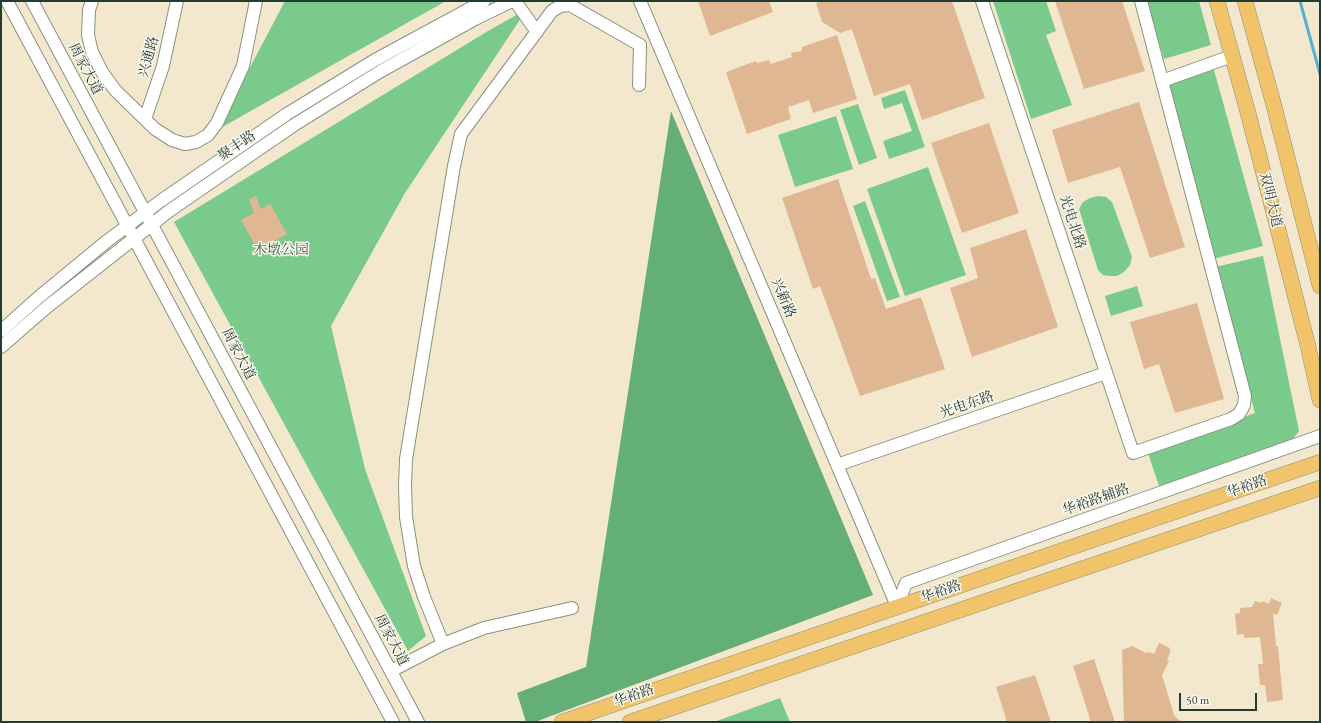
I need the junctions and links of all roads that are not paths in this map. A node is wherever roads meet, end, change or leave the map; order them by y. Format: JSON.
{"nodes":[{"id":1,"x":7,"y":1,"type":"edge"},
{"id":2,"x":32,"y":1,"type":"edge"},
{"id":3,"x":92,"y":1,"type":"edge"},
{"id":4,"x":178,"y":1,"type":"edge"},
{"id":5,"x":256,"y":1,"type":"edge"},
{"id":6,"x":484,"y":1,"type":"edge"},
{"id":7,"x":512,"y":1,"type":"edge"},
{"id":8,"x":515,"y":1,"type":"edge"},
{"id":9,"x":640,"y":1,"type":"edge"},
{"id":10,"x":982,"y":1,"type":"edge"},
{"id":11,"x":1140,"y":1,"type":"edge"},
{"id":12,"x":1217,"y":1,"type":"edge"},
{"id":13,"x":1245,"y":1,"type":"edge"},
{"id":14,"x":537,"y":32,"type":"junction"},
{"id":15,"x":1232,"y":56,"type":"junction"},
{"id":16,"x":1162,"y":81,"type":"junction"},
{"id":17,"x":639,"y":85,"type":"dead end"},
{"id":18,"x":145,"y":119,"type":"junction"},
{"id":19,"x":145,"y":213,"type":"junction"},
{"id":20,"x":151,"y":224,"type":"junction"},
{"id":21,"x":128,"y":226,"type":"junction"},
{"id":22,"x":134,"y":237,"type":"junction"},
{"id":23,"x":1320,"y":286,"type":"edge"},
{"id":24,"x":1,"y":331,"type":"edge"},
{"id":25,"x":1,"y":347,"type":"edge"},
{"id":26,"x":1106,"y":373,"type":"junction"},
{"id":27,"x":1320,"y":400,"type":"edge"},
{"id":28,"x":1320,"y":436,"type":"edge"},
{"id":29,"x":1320,"y":462,"type":"edge"},
{"id":30,"x":837,"y":465,"type":"junction"},
{"id":31,"x":1320,"y":488,"type":"edge"},
{"id":32,"x":898,"y":606,"type":"junction"},
{"id":33,"x":572,"y":608,"type":"dead end"},
{"id":34,"x":443,"y":644,"type":"junction"},
{"id":35,"x":391,"y":671,"type":"junction"},
{"id":36,"x":393,"y":722,"type":"edge"},
{"id":37,"x":418,"y":722,"type":"edge"},
{"id":38,"x":562,"y":722,"type":"edge"},
{"id":39,"x":630,"y":722,"type":"edge"}],
"edges":[{"from":1,"to":21,"type":"street"},
{"from":2,"to":19,"type":"street","name":"周家大道"},
{"from":3,"to":18,"type":"street"},
{"from":4,"to":18,"type":"street","name":"兴通路"},
{"from":5,"to":18,"type":"street"},
{"from":6,"to":19,"type":"street","name":"聚丰路"},
{"from":7,"to":20,"type":"street","name":"聚丰路"},
{"from":8,"to":14,"type":"street"},
{"from":9,"to":30,"type":"street","name":"兴新路"},
{"from":10,"to":26,"type":"street","name":"光电北路"},
{"from":11,"to":16,"type":"street"},
{"from":12,"to":15,"type":"main road","name":"双明大道"},
{"from":13,"to":23,"type":"main road","name":"双明大道"},
{"from":14,"to":17,"type":"street"},
{"from":14,"to":34,"type":"street"},
{"from":15,"to":16,"type":"street"},
{"from":15,"to":27,"type":"main road","name":"双明大道"},
{"from":16,"to":26,"type":"street","name":"光电北路"},
{"from":19,"to":20,"type":"street","name":"周家大道"},
{"from":19,"to":21,"type":"street","name":"聚丰路"},
{"from":20,"to":22,"type":"street","name":"聚丰路"},
{"from":20,"to":35,"type":"street","name":"周家大道"},
{"from":21,"to":22,"type":"street"},
{"from":21,"to":24,"type":"street","name":"聚丰路"},
{"from":22,"to":25,"type":"street","name":"聚丰路"},
{"from":22,"to":36,"type":"street"},
{"from":26,"to":30,"type":"street","name":"光电东路"},
{"from":28,"to":32,"type":"street","name":"华裕路辅路"},
{"from":29,"to":32,"type":"main road","name":"华裕路"},
{"from":30,"to":32,"type":"street","name":"兴新路"},
{"from":31,"to":39,"type":"main road","name":"华裕路"},
{"from":32,"to":38,"type":"main road","name":"华裕路"},
{"from":33,"to":34,"type":"street"},
{"from":34,"to":35,"type":"street"},
{"from":35,"to":37,"type":"street","name":"周家大道"}]}
